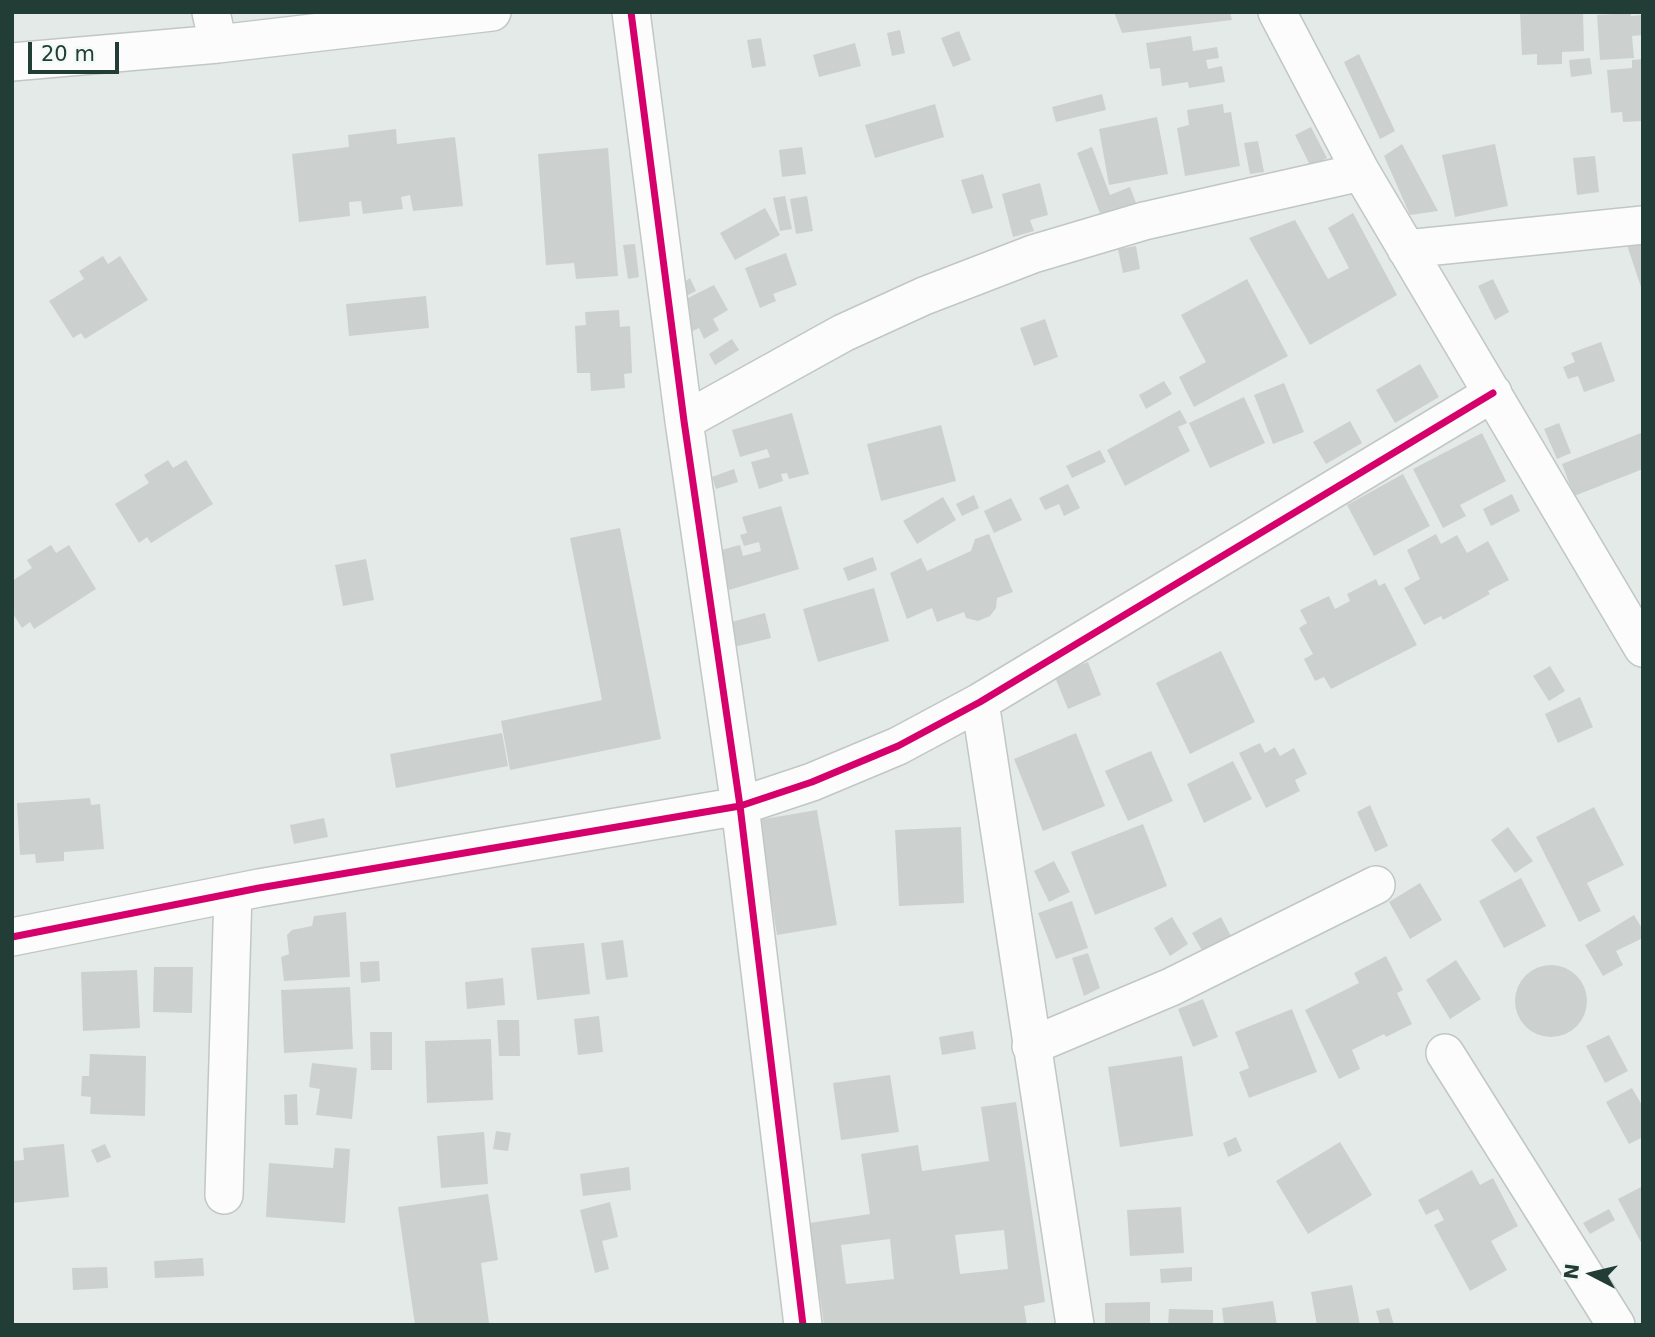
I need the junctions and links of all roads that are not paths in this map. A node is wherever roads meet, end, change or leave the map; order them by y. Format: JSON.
{"nodes":[{"id":1,"x":492,"y":12,"type":"edge"},
{"id":2,"x":631,"y":12,"type":"edge"},
{"id":3,"x":1277,"y":12,"type":"edge"},
{"id":4,"x":215,"y":28,"type":"edge"},
{"id":5,"x":12,"y":62,"type":"edge"},
{"id":6,"x":1361,"y":172,"type":"junction"},
{"id":7,"x":1643,"y":225,"type":"edge"},
{"id":8,"x":1406,"y":249,"type":"junction"},
{"id":9,"x":1493,"y":393,"type":"junction"},
{"id":10,"x":684,"y":421,"type":"junction"},
{"id":11,"x":1643,"y":648,"type":"edge"},
{"id":12,"x":981,"y":702,"type":"junction"},
{"id":13,"x":740,"y":806,"type":"junction"},
{"id":14,"x":1376,"y":885,"type":"dead end"},
{"id":15,"x":233,"y":893,"type":"junction"},
{"id":16,"x":12,"y":937,"type":"edge"},
{"id":17,"x":1031,"y":1046,"type":"junction"},
{"id":18,"x":1445,"y":1053,"type":"dead end"},
{"id":19,"x":224,"y":1195,"type":"dead end"},
{"id":20,"x":803,"y":1325,"type":"edge"},
{"id":21,"x":1075,"y":1325,"type":"edge"},
{"id":22,"x":1616,"y":1325,"type":"edge"}],
"edges":[{"from":1,"to":4,"type":"street"},
{"from":2,"to":10,"type":"street"},
{"from":3,"to":6,"type":"street"},
{"from":4,"to":5,"type":"street"},
{"from":6,"to":8,"type":"street"},
{"from":6,"to":10,"type":"street"},
{"from":7,"to":8,"type":"street"},
{"from":8,"to":9,"type":"street"},
{"from":9,"to":11,"type":"street"},
{"from":9,"to":12,"type":"street"},
{"from":10,"to":13,"type":"street"},
{"from":12,"to":13,"type":"street"},
{"from":12,"to":17,"type":"street"},
{"from":13,"to":15,"type":"street"},
{"from":13,"to":20,"type":"street"},
{"from":14,"to":17,"type":"street"},
{"from":15,"to":16,"type":"street"},
{"from":15,"to":19,"type":"street"},
{"from":17,"to":21,"type":"street"},
{"from":18,"to":22,"type":"street"}]}
